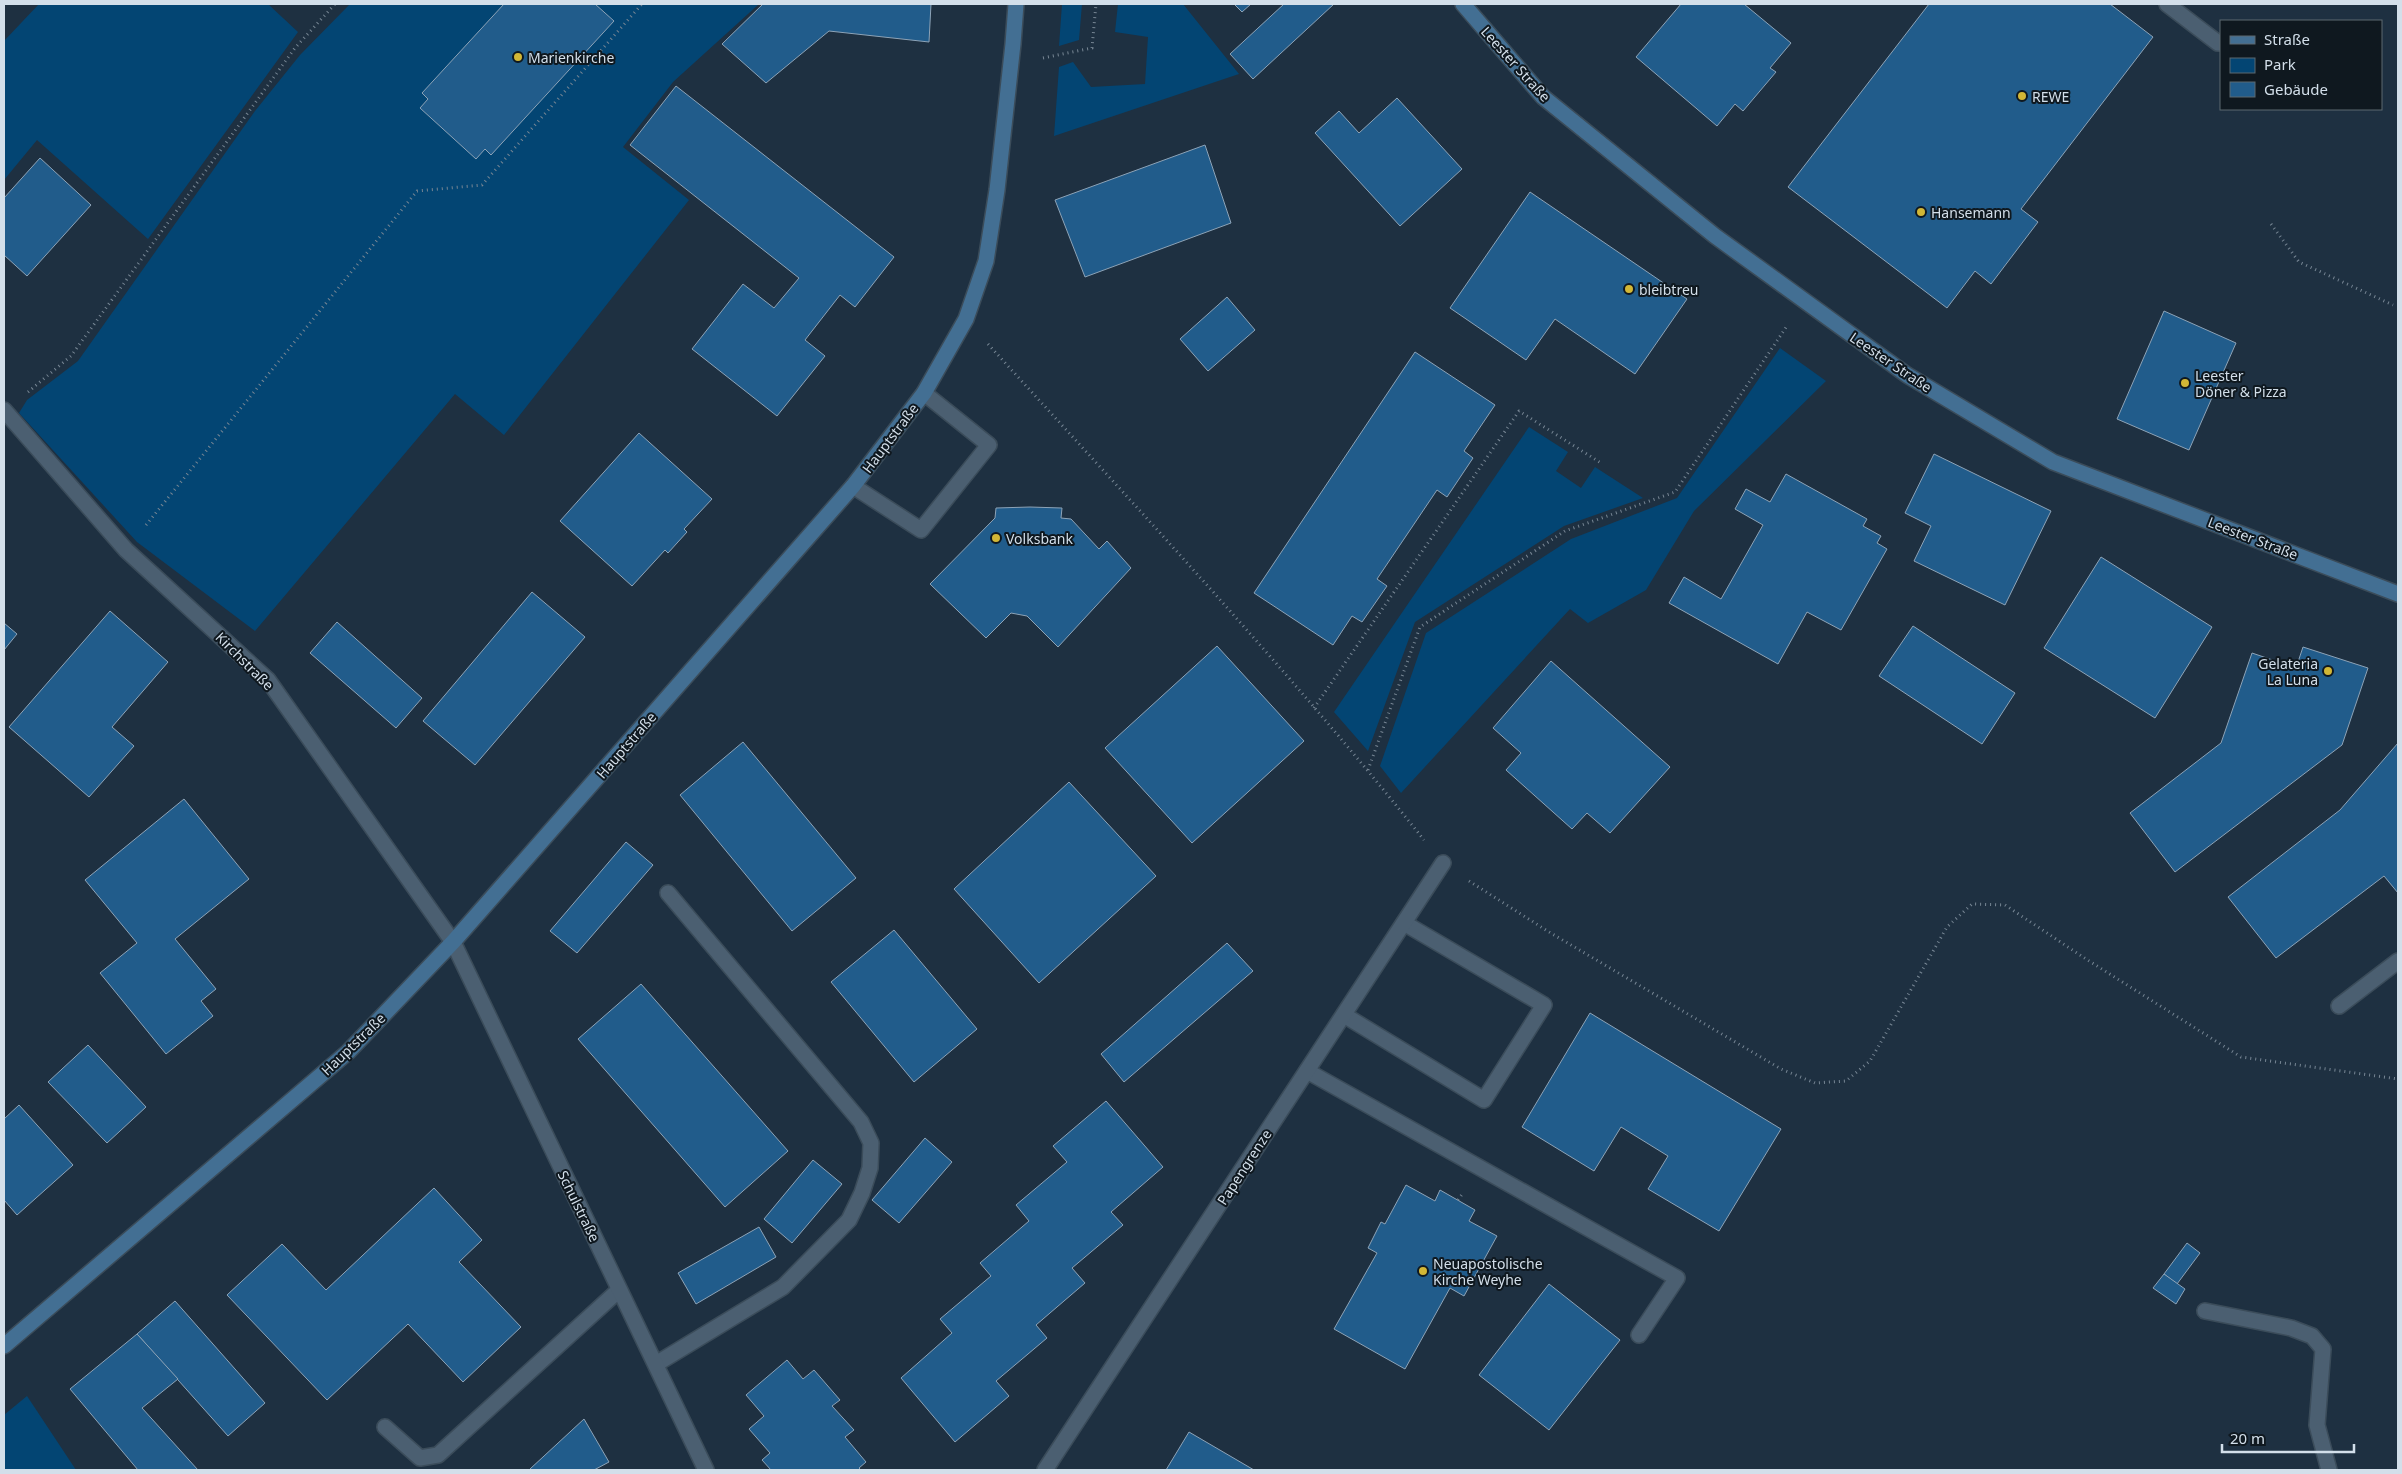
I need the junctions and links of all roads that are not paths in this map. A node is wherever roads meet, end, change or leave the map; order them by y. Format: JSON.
{"nodes":[{"id":1,"x":1016,"y":4,"type":"edge"},
{"id":2,"x":1463,"y":4,"type":"edge"},
{"id":3,"x":2167,"y":4,"type":"edge"},
{"id":4,"x":2218,"y":43,"type":"dead end"},
{"id":5,"x":924,"y":393,"type":"junction"},
{"id":6,"x":4,"y":411,"type":"edge"},
{"id":7,"x":853,"y":486,"type":"junction"},
{"id":8,"x":2398,"y":594,"type":"edge"},
{"id":9,"x":1442,"y":863,"type":"road end"},
{"id":10,"x":668,"y":893,"type":"dead end"},
{"id":11,"x":1404,"y":923,"type":"junction"},
{"id":12,"x":453,"y":942,"type":"junction"},
{"id":13,"x":2398,"y":961,"type":"edge"},
{"id":14,"x":2339,"y":1006,"type":"dead end"},
{"id":15,"x":1344,"y":1015,"type":"junction"},
{"id":16,"x":1307,"y":1071,"type":"junction"},
{"id":17,"x":619,"y":1290,"type":"junction"},
{"id":18,"x":2205,"y":1311,"type":"dead end"},
{"id":19,"x":1639,"y":1335,"type":"dead end"},
{"id":20,"x":4,"y":1346,"type":"edge"},
{"id":21,"x":656,"y":1364,"type":"junction"},
{"id":22,"x":385,"y":1427,"type":"dead end"},
{"id":23,"x":706,"y":1470,"type":"edge"},
{"id":24,"x":1045,"y":1470,"type":"edge"},
{"id":25,"x":2329,"y":1470,"type":"edge"}],
"edges":[{"from":1,"to":5,"type":"main road","name":"Hauptstraße"},
{"from":2,"to":8,"type":"main road","name":"Leester Straße"},
{"from":3,"to":4,"type":"street"},
{"from":5,"to":7,"type":"main road","name":"Hauptstraße"},
{"from":5,"to":7,"type":"street"},
{"from":6,"to":12,"type":"street","name":"Kirchstraße"},
{"from":7,"to":12,"type":"main road","name":"Hauptstraße"},
{"from":9,"to":11,"type":"street","name":"Papengrenze"},
{"from":10,"to":21,"type":"street"},
{"from":11,"to":15,"type":"street","name":"Papengrenze"},
{"from":11,"to":15,"type":"street"},
{"from":12,"to":17,"type":"street","name":"Schulstraße"},
{"from":12,"to":20,"type":"main road","name":"Hauptstraße"},
{"from":13,"to":14,"type":"street"},
{"from":15,"to":16,"type":"street","name":"Papengrenze"},
{"from":16,"to":19,"type":"street"},
{"from":16,"to":24,"type":"street","name":"Papengrenze"},
{"from":17,"to":21,"type":"street","name":"Schulstraße"},
{"from":17,"to":22,"type":"street"},
{"from":18,"to":25,"type":"street"},
{"from":21,"to":23,"type":"street","name":"Schulstraße"}]}
